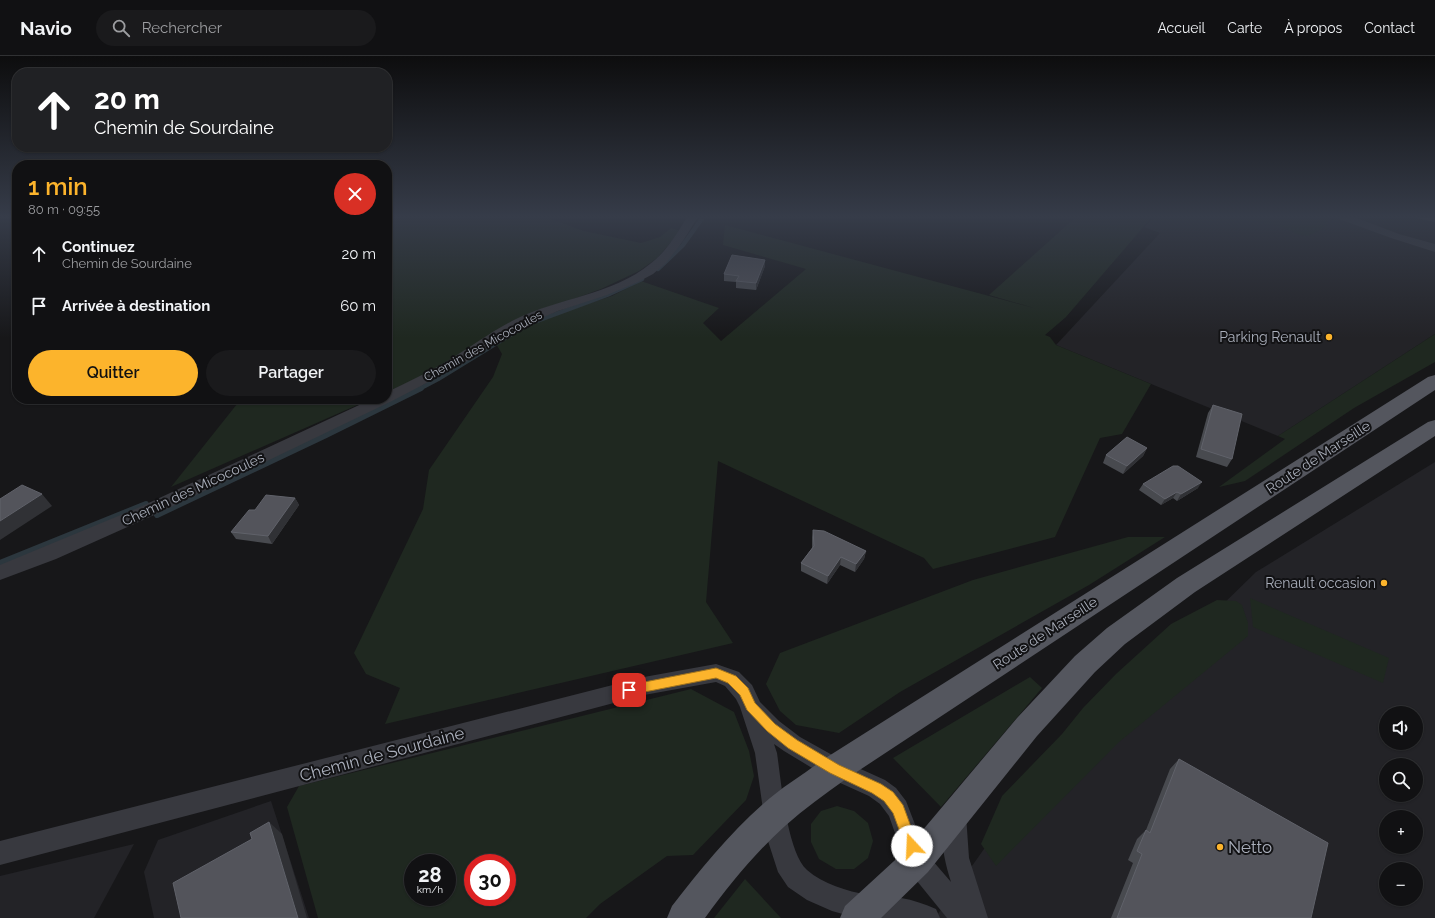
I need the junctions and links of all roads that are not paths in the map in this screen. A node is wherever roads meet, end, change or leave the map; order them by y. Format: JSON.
{"nodes":[{"id":1,"x":663,"y":257,"type":"edge"},
{"id":2,"x":1435,"y":381,"type":"edge"},
{"id":3,"x":392,"y":395,"type":"edge"},
{"id":4,"x":373,"y":404,"type":"edge"},
{"id":5,"x":1435,"y":426,"type":"edge"},
{"id":6,"x":0,"y":573,"type":"edge"},
{"id":7,"x":751,"y":706,"type":"junction"},
{"id":8,"x":835,"y":769,"type":"junction"},
{"id":9,"x":774,"y":814,"type":"junction"},
{"id":10,"x":954,"y":815,"type":"junction"},
{"id":11,"x":0,"y":853,"type":"edge"},
{"id":12,"x":917,"y":861,"type":"junction"},
{"id":13,"x":862,"y":913,"type":"edge"},
{"id":14,"x":684,"y":918,"type":"edge"},
{"id":15,"x":927,"y":918,"type":"edge"},
{"id":16,"x":964,"y":918,"type":"edge"},
{"id":17,"x":975,"y":918,"type":"edge"}],
"edges":[{"from":1,"to":3,"type":"street","name":"Chemin des Micocoules"},
{"from":2,"to":8,"type":"main road","name":"Route de Marseille"},
{"from":4,"to":6,"type":"street","name":"Chemin des Micocoules"},
{"from":5,"to":10,"type":"main road"},
{"from":7,"to":8,"type":"street","name":"Chemin de Sourdaine"},
{"from":7,"to":9,"type":"street","name":"Chemin de Sourdaine"},
{"from":7,"to":11,"type":"street","name":"Chemin de Sourdaine"},
{"from":8,"to":9,"type":"main road","name":"Route de Marseille"},
{"from":8,"to":12,"type":"street"},
{"from":9,"to":13,"type":"street"},
{"from":9,"to":14,"type":"main road","name":"Route de Marseille"},
{"from":10,"to":12,"type":"main road"},
{"from":10,"to":17,"type":"street"},
{"from":12,"to":13,"type":"main road"},
{"from":12,"to":16,"type":"street"},
{"from":13,"to":15,"type":"street"}]}
